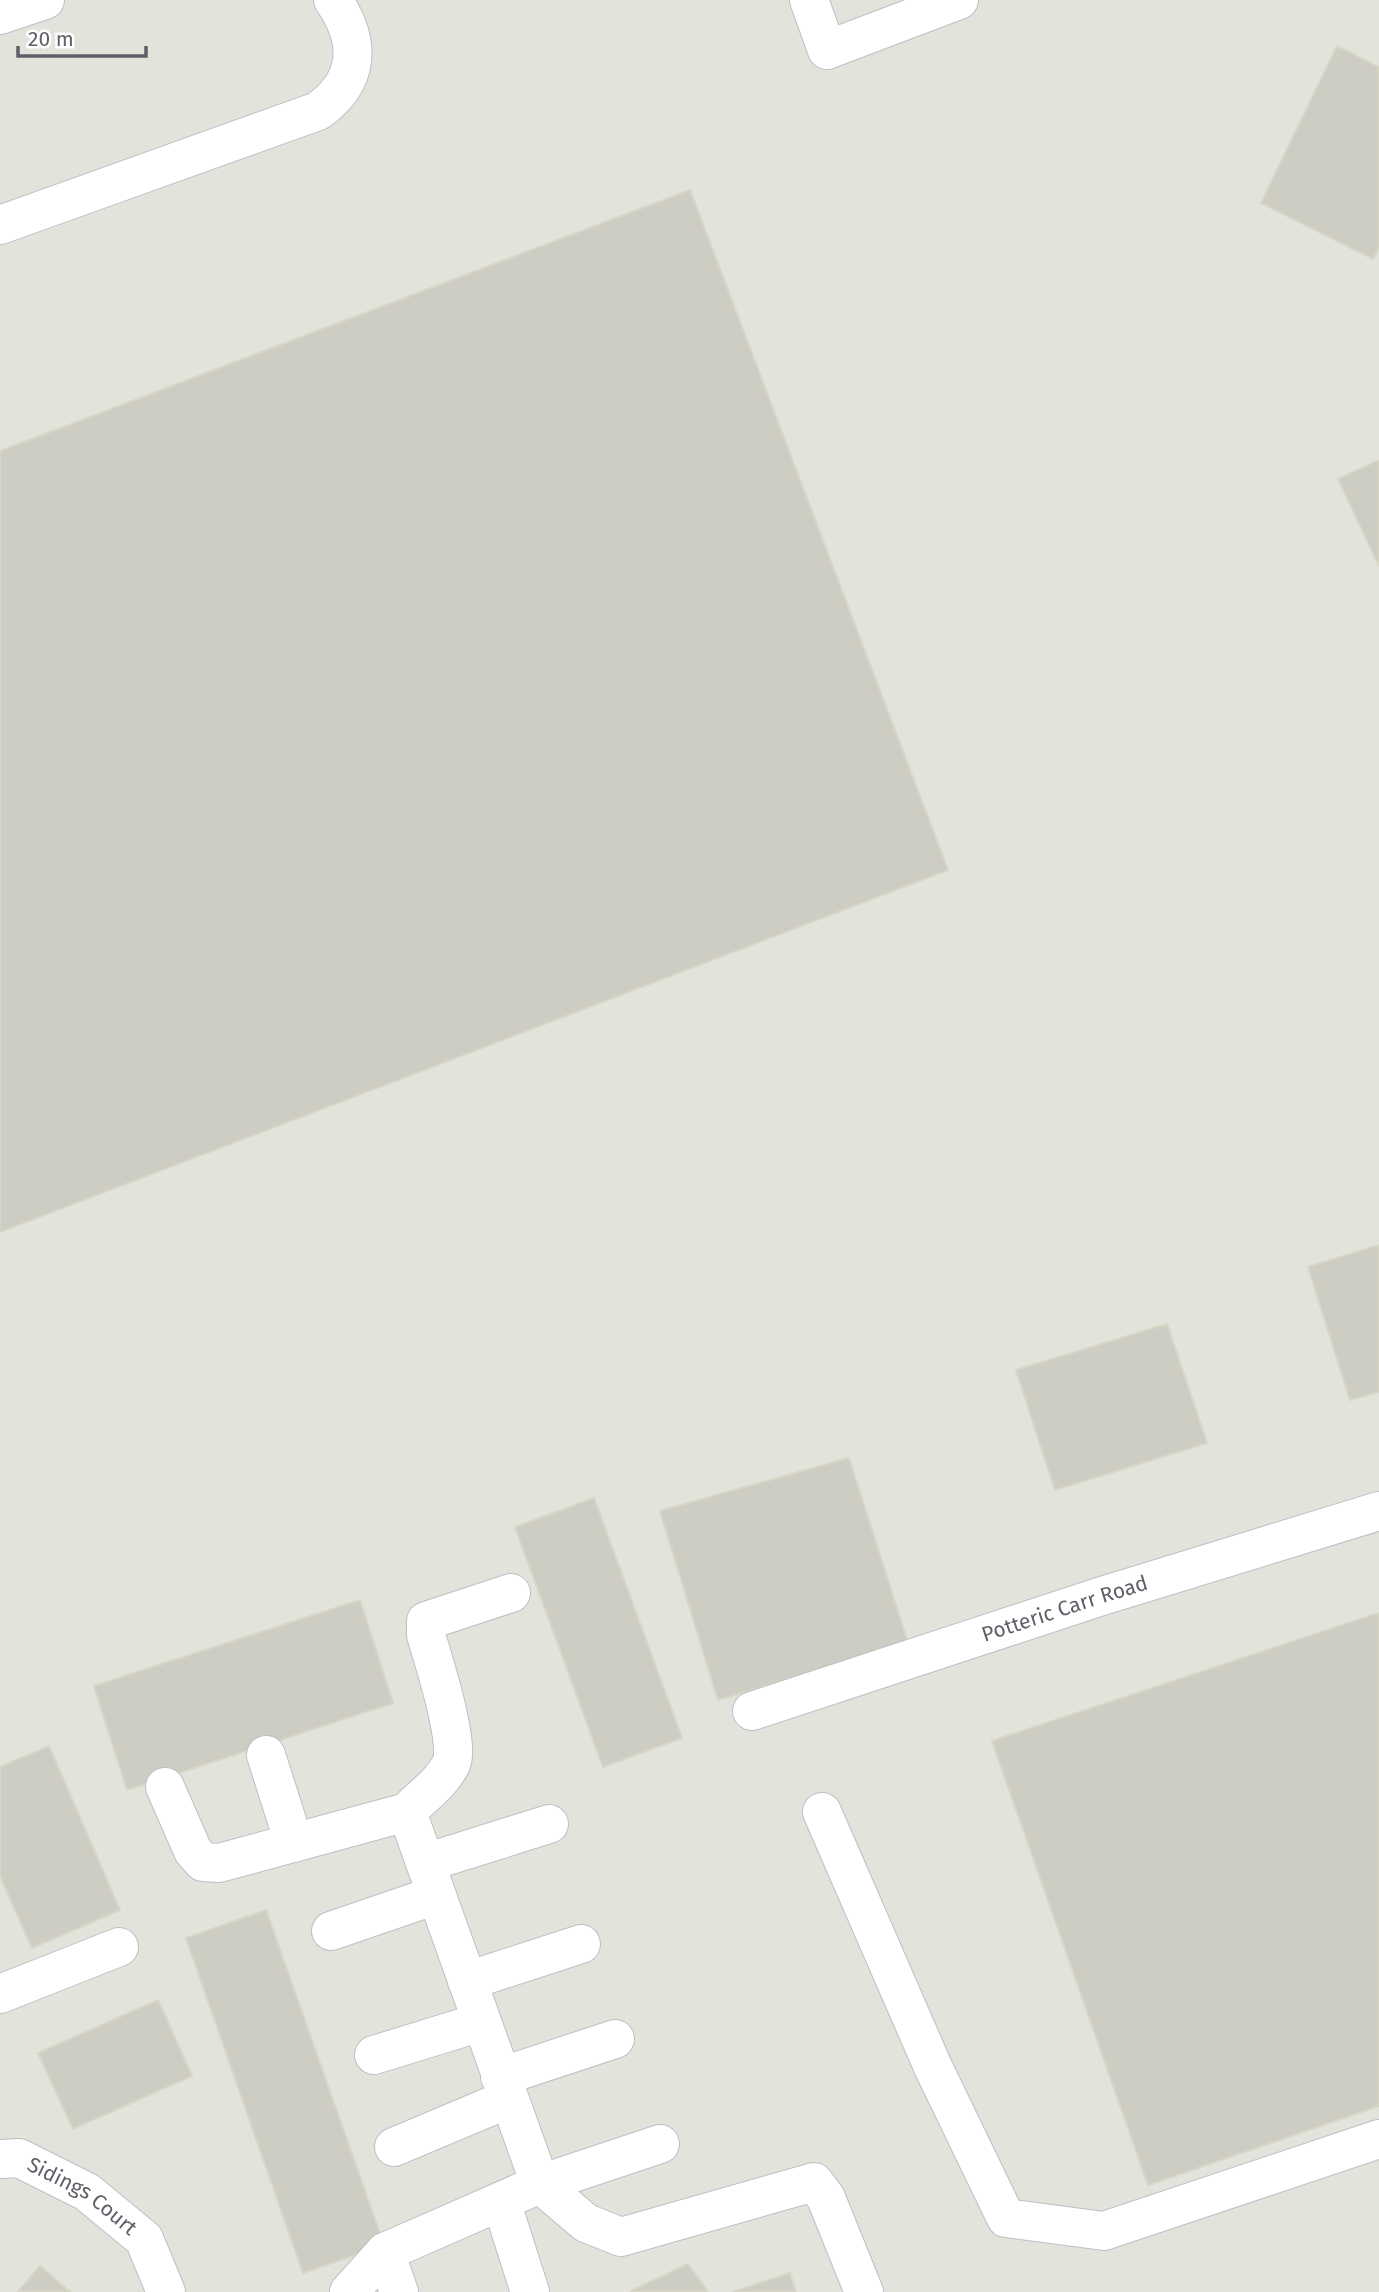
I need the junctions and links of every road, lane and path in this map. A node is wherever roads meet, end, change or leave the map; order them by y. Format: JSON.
{"nodes":[{"id":1,"x":45,"y":0,"type":"edge"},
{"id":2,"x":332,"y":0,"type":"edge"},
{"id":3,"x":809,"y":0,"type":"edge"},
{"id":4,"x":959,"y":0,"type":"edge"},
{"id":5,"x":0,"y":15,"type":"edge"},
{"id":6,"x":0,"y":225,"type":"edge"},
{"id":7,"x":1379,"y":1511,"type":"edge"},
{"id":8,"x":511,"y":1593,"type":"dead end"},
{"id":9,"x":752,"y":1712,"type":"dead end"},
{"id":10,"x":266,"y":1755,"type":"dead end"},
{"id":11,"x":165,"y":1787,"type":"dead end"},
{"id":12,"x":407,"y":1812,"type":"junction"},
{"id":13,"x":822,"y":1812,"type":"dead end"},
{"id":14,"x":549,"y":1824,"type":"dead end"},
{"id":15,"x":294,"y":1843,"type":"junction"},
{"id":16,"x":430,"y":1879,"type":"junction"},
{"id":17,"x":331,"y":1931,"type":"dead end"},
{"id":18,"x":581,"y":1944,"type":"dead end"},
{"id":19,"x":119,"y":1947,"type":"dead end"},
{"id":20,"x":467,"y":1981,"type":"junction"},
{"id":21,"x":0,"y":1994,"type":"edge"},
{"id":22,"x":481,"y":2022,"type":"junction"},
{"id":23,"x":614,"y":2039,"type":"dead end"},
{"id":24,"x":374,"y":2055,"type":"dead end"},
{"id":25,"x":504,"y":2088,"type":"junction"},
{"id":26,"x":1379,"y":2139,"type":"edge"},
{"id":27,"x":660,"y":2144,"type":"dead end"},
{"id":28,"x":394,"y":2147,"type":"dead end"},
{"id":29,"x":0,"y":2159,"type":"edge"},
{"id":30,"x":540,"y":2184,"type":"junction"},
{"id":31,"x":500,"y":2202,"type":"junction"},
{"id":32,"x":385,"y":2252,"type":"junction"},
{"id":33,"x":166,"y":2292,"type":"edge"},
{"id":34,"x":349,"y":2292,"type":"edge"},
{"id":35,"x":399,"y":2292,"type":"edge"},
{"id":36,"x":530,"y":2292,"type":"edge"},
{"id":37,"x":864,"y":2292,"type":"edge"}],
"edges":[{"from":1,"to":5,"type":"street"},
{"from":2,"to":6,"type":"street"},
{"from":3,"to":4,"type":"street"},
{"from":7,"to":9,"type":"street","name":"Potteric Carr Road"},
{"from":8,"to":12,"type":"street"},
{"from":10,"to":15,"type":"street"},
{"from":11,"to":15,"type":"street"},
{"from":12,"to":15,"type":"street"},
{"from":12,"to":16,"type":"street"},
{"from":13,"to":26,"type":"street"},
{"from":14,"to":16,"type":"street"},
{"from":16,"to":17,"type":"street"},
{"from":16,"to":20,"type":"street"},
{"from":18,"to":20,"type":"street"},
{"from":19,"to":21,"type":"street"},
{"from":20,"to":22,"type":"street"},
{"from":22,"to":24,"type":"street"},
{"from":22,"to":25,"type":"street"},
{"from":23,"to":25,"type":"street"},
{"from":25,"to":28,"type":"street"},
{"from":25,"to":30,"type":"street"},
{"from":27,"to":30,"type":"street"},
{"from":29,"to":33,"type":"street","name":"Sidings Court"},
{"from":30,"to":31,"type":"street"},
{"from":30,"to":37,"type":"street"},
{"from":31,"to":32,"type":"street"},
{"from":31,"to":36,"type":"street"},
{"from":32,"to":34,"type":"street"},
{"from":32,"to":35,"type":"street"}]}
